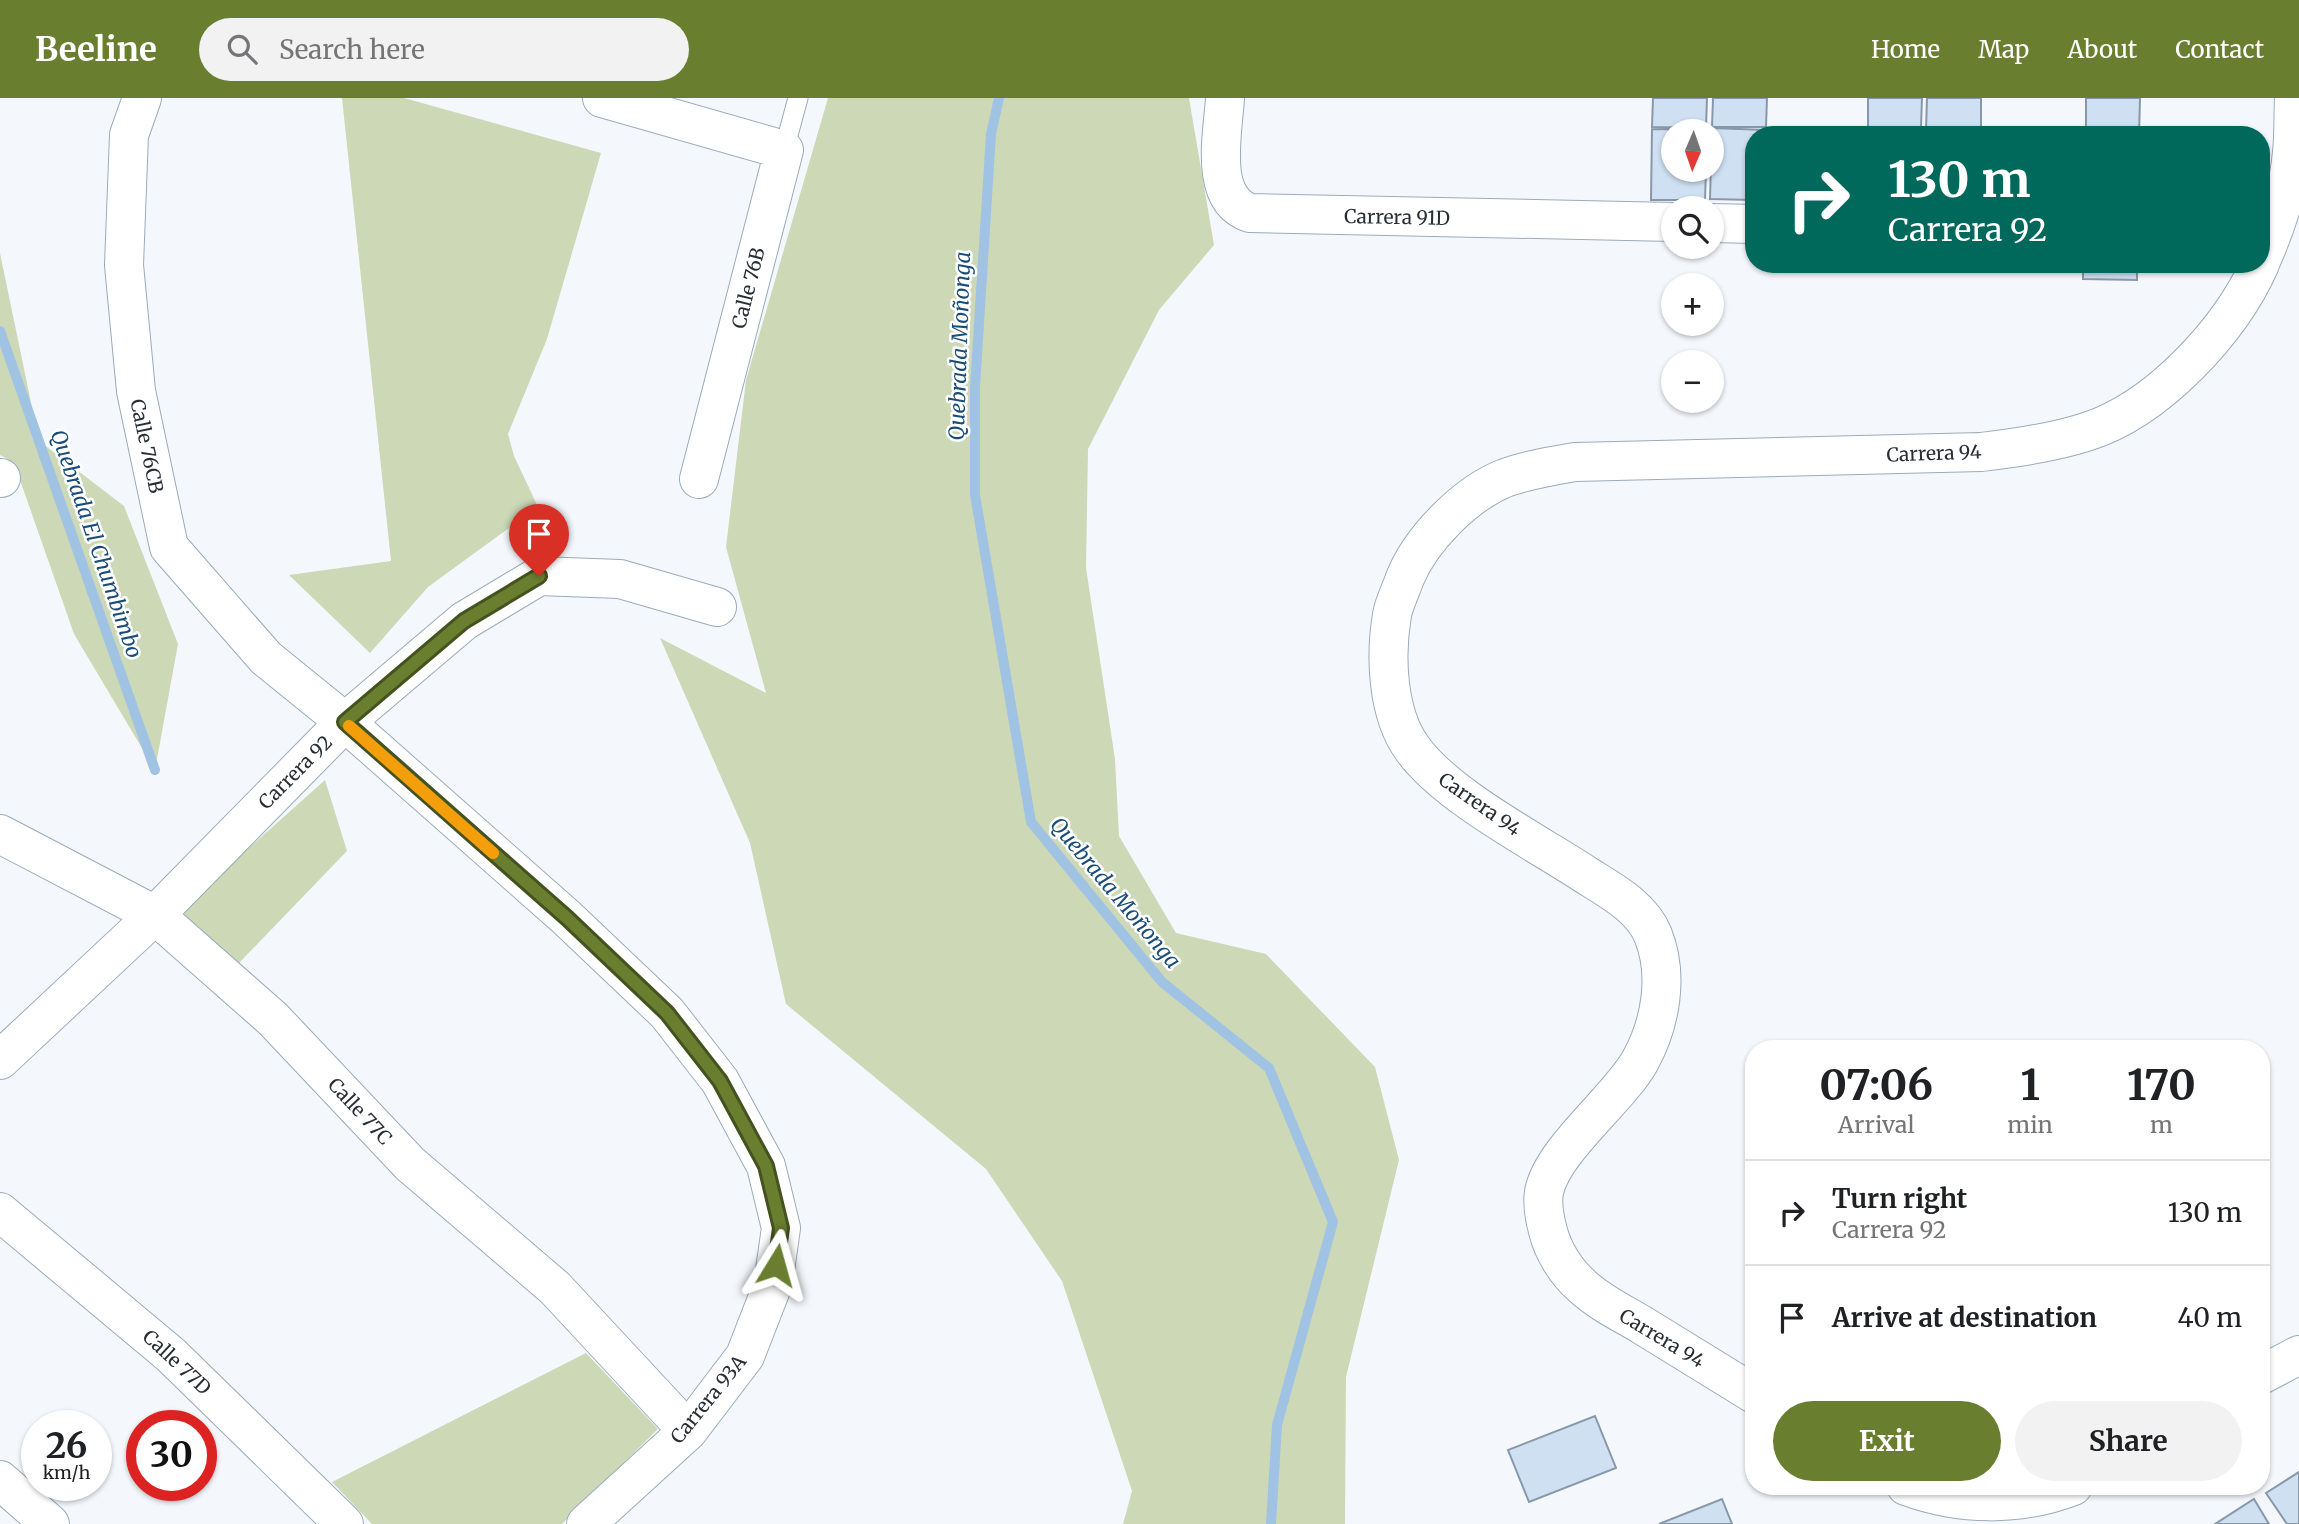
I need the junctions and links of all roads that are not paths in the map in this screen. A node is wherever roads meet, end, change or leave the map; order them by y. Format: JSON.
{"nodes":[{"id":1,"x":142,"y":98,"type":"edge"},
{"id":2,"x":798,"y":98,"type":"edge"},
{"id":3,"x":1225,"y":98,"type":"edge"},
{"id":4,"x":2294,"y":98,"type":"edge"},
{"id":5,"x":623,"y":101,"type":"edge"},
{"id":6,"x":784,"y":150,"type":"junction"},
{"id":7,"x":1661,"y":222,"type":"edge"},
{"id":8,"x":1724,"y":223,"type":"edge"},
{"id":9,"x":1745,"y":224,"type":"edge"},
{"id":10,"x":2270,"y":236,"type":"edge"},
{"id":11,"x":2256,"y":273,"type":"edge"},
{"id":12,"x":699,"y":479,"type":"dead end"},
{"id":13,"x":718,"y":607,"type":"dead end"},
{"id":14,"x":345,"y":722,"type":"junction"},
{"id":15,"x":0,"y":834,"type":"edge"},
{"id":16,"x":155,"y":915,"type":"junction"},
{"id":17,"x":0,"y":1060,"type":"edge"},
{"id":18,"x":0,"y":1212,"type":"edge"},
{"id":19,"x":773,"y":1284,"type":"joint"},
{"id":20,"x":2299,"y":1355,"type":"edge"},
{"id":21,"x":2270,"y":1370,"type":"edge"},
{"id":22,"x":1745,"y":1388,"type":"edge"},
{"id":23,"x":688,"y":1431,"type":"junction"},
{"id":24,"x":0,"y":1480,"type":"edge"},
{"id":25,"x":1936,"y":1495,"type":"edge"},
{"id":26,"x":2050,"y":1495,"type":"edge"},
{"id":27,"x":50,"y":1524,"type":"edge"},
{"id":28,"x":344,"y":1524,"type":"edge"},
{"id":29,"x":586,"y":1524,"type":"edge"}],
"edges":[{"from":1,"to":14,"type":"street","name":"Calle 76CB"},
{"from":2,"to":6,"type":"lane","name":"Calle 76B"},
{"from":3,"to":7,"type":"street","name":"Carrera 91D"},
{"from":4,"to":10,"type":"street","name":"Carrera 94"},
{"from":5,"to":6,"type":"street"},
{"from":6,"to":12,"type":"street","name":"Calle 76B"},
{"from":8,"to":9,"type":"street"},
{"from":11,"to":22,"type":"street","name":"Carrera 94"},
{"from":13,"to":14,"type":"street","name":"Carrera 92"},
{"from":14,"to":16,"type":"street","name":"Carrera 92"},
{"from":14,"to":19,"type":"street","name":"Calle 76CB"},
{"from":15,"to":16,"type":"street","name":"Calle 77C"},
{"from":16,"to":17,"type":"street","name":"Carrera 92"},
{"from":16,"to":23,"type":"street","name":"Calle 77C"},
{"from":18,"to":28,"type":"street","name":"Calle 77D"},
{"from":19,"to":23,"type":"street","name":"Carrera 93A"},
{"from":20,"to":21,"type":"street"},
{"from":23,"to":29,"type":"street","name":"Carrera 93A"},
{"from":24,"to":27,"type":"street"},
{"from":25,"to":26,"type":"street"}]}
